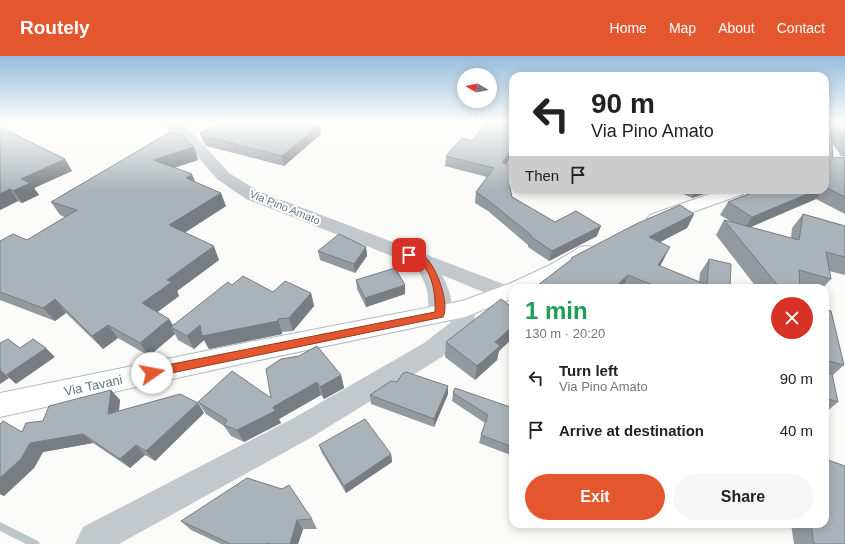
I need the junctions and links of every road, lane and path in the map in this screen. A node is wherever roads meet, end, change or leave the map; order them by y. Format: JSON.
{"nodes":[{"id":1,"x":196,"y":145,"type":"edge"},
{"id":2,"x":726,"y":194,"type":"edge"},
{"id":3,"x":639,"y":225,"type":"edge"},
{"id":4,"x":602,"y":243,"type":"edge"},
{"id":5,"x":423,"y":260,"type":"junction"},
{"id":6,"x":526,"y":284,"type":"edge"},
{"id":7,"x":509,"y":289,"type":"edge"},
{"id":8,"x":509,"y":291,"type":"edge"},
{"id":9,"x":452,"y":312,"type":"junction"},
{"id":10,"x":0,"y":405,"type":"edge"},
{"id":11,"x":92,"y":544,"type":"edge"}],
"edges":[{"from":1,"to":5,"type":"street","name":"Via Pino Amato"},
{"from":2,"to":3,"type":"street"},
{"from":4,"to":6,"type":"street","name":"Via Tavani"},
{"from":5,"to":7,"type":"street","name":"Via Pino Amato"},
{"from":5,"to":9,"type":"street"},
{"from":8,"to":9,"type":"street","name":"Via Tavani"},
{"from":9,"to":10,"type":"street","name":"Via Tavani"},
{"from":9,"to":11,"type":"street"}]}
